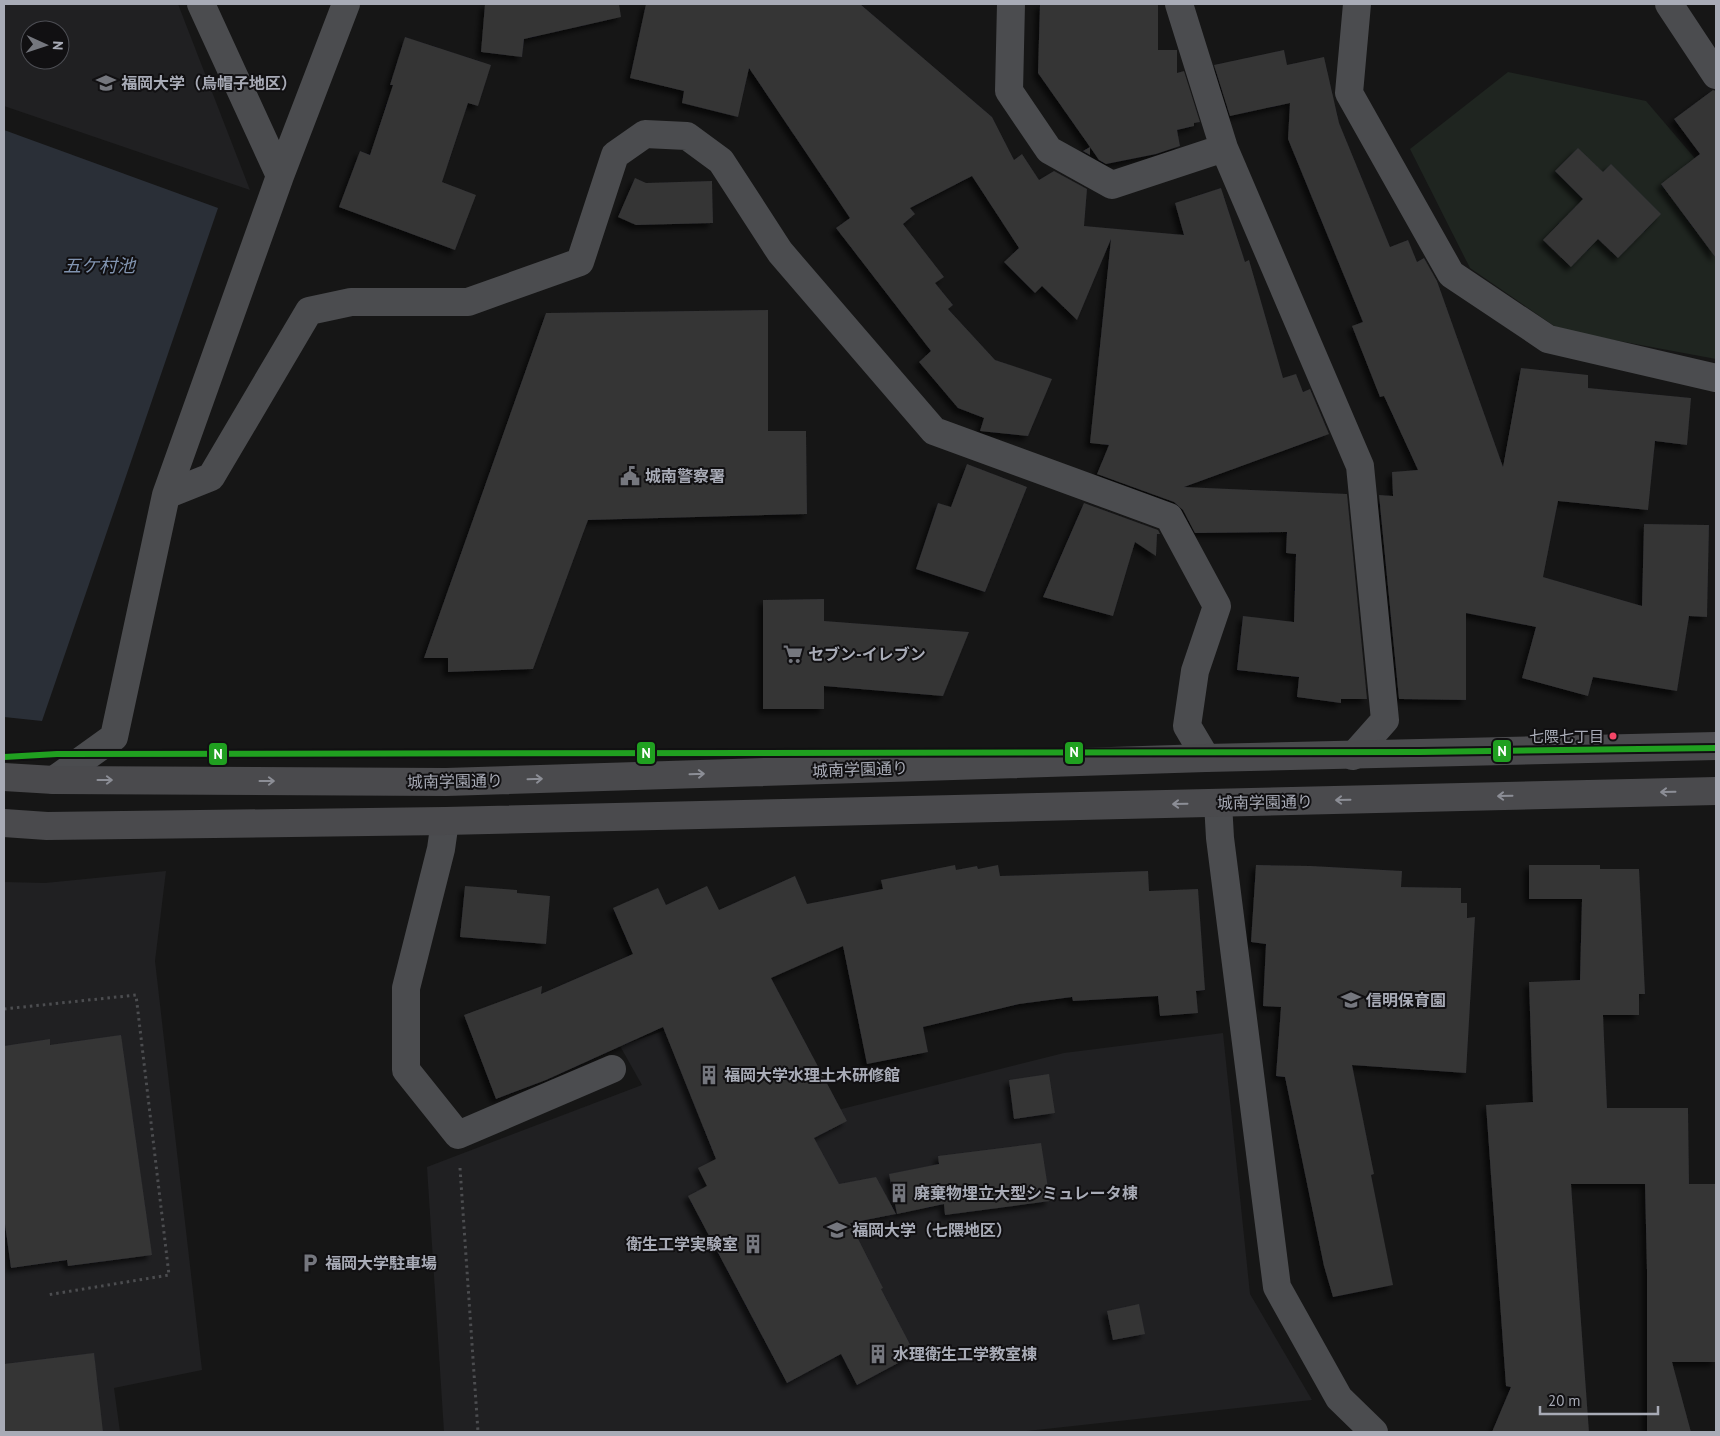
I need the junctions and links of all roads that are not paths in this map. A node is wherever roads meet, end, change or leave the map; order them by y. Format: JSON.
{"nodes":[{"id":1,"x":201,"y":4,"type":"edge"},
{"id":2,"x":346,"y":4,"type":"edge"},
{"id":3,"x":1011,"y":4,"type":"edge"},
{"id":4,"x":1179,"y":4,"type":"edge"},
{"id":5,"x":1357,"y":4,"type":"edge"},
{"id":6,"x":1669,"y":4,"type":"edge"},
{"id":7,"x":1716,"y":75,"type":"edge"},
{"id":8,"x":1224,"y":148,"type":"junction"},
{"id":9,"x":280,"y":176,"type":"junction"},
{"id":10,"x":1716,"y":378,"type":"edge"},
{"id":11,"x":166,"y":496,"type":"junction"},
{"id":12,"x":1716,"y":746,"type":"edge"},
{"id":13,"x":1353,"y":756,"type":"junction"},
{"id":14,"x":1206,"y":758,"type":"junction"},
{"id":15,"x":4,"y":777,"type":"edge"},
{"id":16,"x":54,"y":780,"type":"junction"},
{"id":17,"x":1716,"y":791,"type":"edge"},
{"id":18,"x":1218,"y":803,"type":"junction"},
{"id":19,"x":445,"y":821,"type":"junction"},
{"id":20,"x":4,"y":823,"type":"edge"},
{"id":21,"x":612,"y":1069,"type":"dead end"},
{"id":22,"x":1374,"y":1432,"type":"edge"}],
"edges":[{"from":1,"to":9,"type":"street"},
{"from":2,"to":9,"type":"street"},
{"from":3,"to":8,"type":"street"},
{"from":4,"to":8,"type":"street"},
{"from":5,"to":10,"type":"street"},
{"from":6,"to":7,"type":"street"},
{"from":8,"to":13,"type":"street"},
{"from":9,"to":11,"type":"street"},
{"from":11,"to":14,"type":"street"},
{"from":11,"to":16,"type":"street"},
{"from":12,"to":13,"type":"street","name":"城南学園通り"},
{"from":13,"to":14,"type":"street","name":"城南学園通り"},
{"from":16,"to":14,"type":"street","name":"城南学園通り","one_way":true},
{"from":15,"to":16,"type":"street","name":"城南学園通り"},
{"from":17,"to":18,"type":"street","name":"城南学園通り","one_way":true},
{"from":18,"to":19,"type":"street","name":"城南学園通り","one_way":true},
{"from":18,"to":22,"type":"street"},
{"from":19,"to":20,"type":"street","name":"城南学園通り"},
{"from":19,"to":21,"type":"street"}]}
